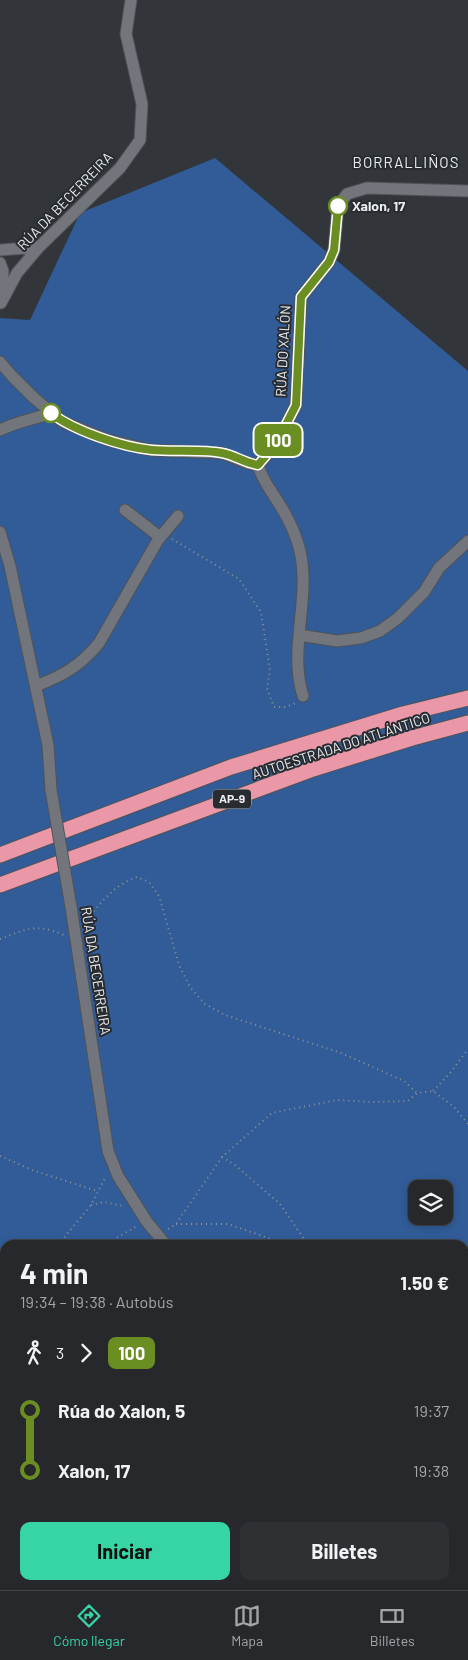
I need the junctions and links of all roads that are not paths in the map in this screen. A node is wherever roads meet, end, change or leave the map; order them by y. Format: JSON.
{"nodes":[{"id":1,"x":131,"y":0,"type":"edge"},
{"id":2,"x":468,"y":191,"type":"edge"},
{"id":3,"x":39,"y":248,"type":"junction"},
{"id":4,"x":0,"y":250,"type":"edge"},
{"id":5,"x":0,"y":263,"type":"edge"},
{"id":6,"x":1,"y":306,"type":"edge"},
{"id":7,"x":0,"y":362,"type":"edge"},
{"id":8,"x":51,"y":413,"type":"junction"},
{"id":9,"x":0,"y":430,"type":"edge"},
{"id":10,"x":258,"y":465,"type":"junction"},
{"id":11,"x":125,"y":510,"type":"dead end"},
{"id":12,"x":178,"y":516,"type":"dead end"},
{"id":13,"x":0,"y":532,"type":"edge"},
{"id":14,"x":162,"y":536,"type":"junction"},
{"id":15,"x":468,"y":540,"type":"edge"},
{"id":16,"x":299,"y":635,"type":"junction"},
{"id":17,"x":36,"y":686,"type":"junction"},
{"id":18,"x":303,"y":696,"type":"road end"},
{"id":19,"x":468,"y":698,"type":"edge"},
{"id":20,"x":468,"y":723,"type":"edge"},
{"id":21,"x":0,"y":855,"type":"edge"},
{"id":22,"x":0,"y":885,"type":"edge"},
{"id":23,"x":162,"y":1240,"type":"edge"}],
"edges":[{"from":1,"to":3,"type":"street","name":"RÚA DA BECERREIRA"},
{"from":2,"to":10,"type":"street","name":"RÚA DO XALÓN"},
{"from":3,"to":4,"type":"street"},
{"from":3,"to":6,"type":"street","name":"RÚA DA BECERREIRA"},
{"from":5,"to":6,"type":"street","name":"RÚA DA BECERREIRA"},
{"from":7,"to":8,"type":"street"},
{"from":8,"to":9,"type":"street"},
{"from":8,"to":10,"type":"street"},
{"from":10,"to":16,"type":"street"},
{"from":11,"to":14,"type":"street"},
{"from":12,"to":14,"type":"street"},
{"from":13,"to":17,"type":"street","name":"RÚA DA BECERREIRA"},
{"from":14,"to":17,"type":"street"},
{"from":15,"to":16,"type":"street"},
{"from":16,"to":18,"type":"street"},
{"from":17,"to":23,"type":"street","name":"RÚA DA BECERREIRA","bridge":true},
{"from":19,"to":21,"type":"highway","name":"AUTOESTRADA DO ATLÁNTICO","number":"AP-9"},
{"from":20,"to":22,"type":"highway","name":"AUTOESTRADA DO ATLÁNTICO","number":"AP-9"}]}
